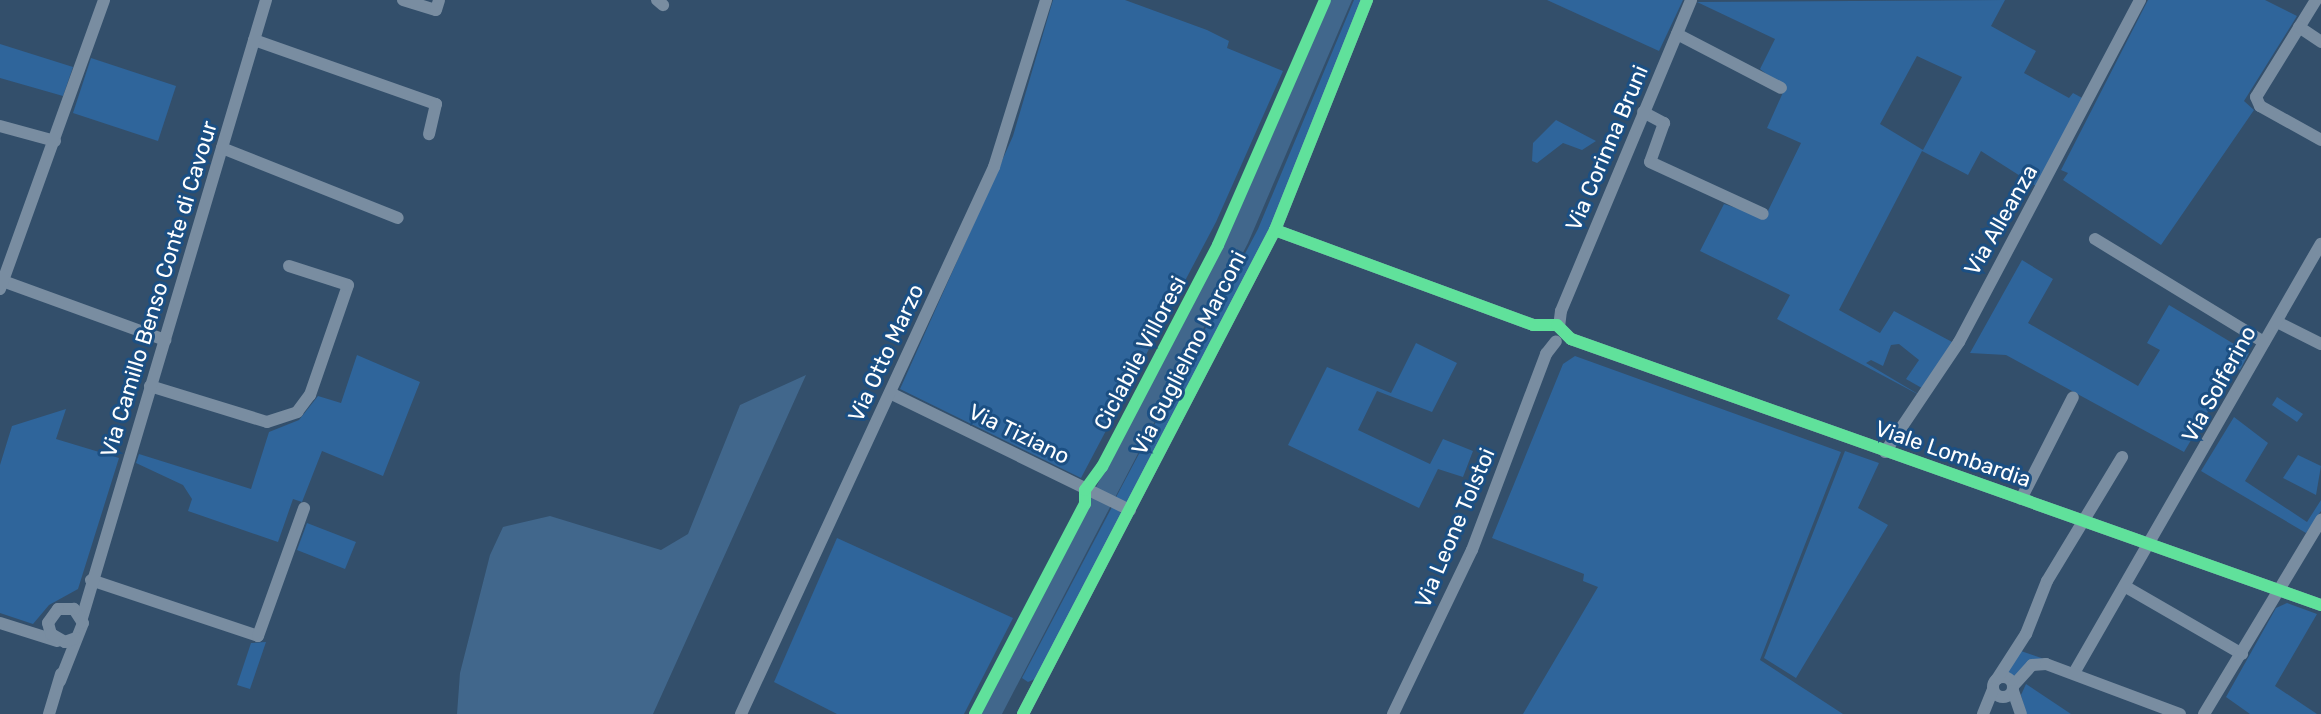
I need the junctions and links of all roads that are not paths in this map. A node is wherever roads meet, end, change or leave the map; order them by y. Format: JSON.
{"nodes":[{"id":1,"x":104,"y":0,"type":"edge"},
{"id":2,"x":266,"y":0,"type":"edge"},
{"id":3,"x":403,"y":0,"type":"edge"},
{"id":4,"x":439,"y":0,"type":"edge"},
{"id":5,"x":1046,"y":0,"type":"edge"},
{"id":6,"x":1367,"y":0,"type":"edge"},
{"id":7,"x":1691,"y":0,"type":"edge"},
{"id":8,"x":2140,"y":0,"type":"edge"},
{"id":9,"x":2316,"y":0,"type":"edge"},
{"id":10,"x":2299,"y":27,"type":"junction"},
{"id":11,"x":1677,"y":34,"type":"junction"},
{"id":12,"x":254,"y":40,"type":"junction"},
{"id":13,"x":2321,"y":42,"type":"edge"},
{"id":14,"x":1781,"y":88,"type":"dead end"},
{"id":15,"x":1643,"y":112,"type":"junction"},
{"id":16,"x":0,"y":126,"type":"edge"},
{"id":17,"x":429,"y":134,"type":"dead end"},
{"id":18,"x":2321,"y":140,"type":"edge"},
{"id":19,"x":55,"y":141,"type":"junction"},
{"id":20,"x":222,"y":148,"type":"junction"},
{"id":21,"x":1763,"y":214,"type":"dead end"},
{"id":22,"x":398,"y":218,"type":"dead end"},
{"id":23,"x":1275,"y":230,"type":"junction"},
{"id":24,"x":2095,"y":239,"type":"dead end"},
{"id":25,"x":2321,"y":244,"type":"edge"},
{"id":26,"x":289,"y":266,"type":"dead end"},
{"id":27,"x":2,"y":284,"type":"edge"},
{"id":28,"x":2279,"y":323,"type":"junction"},
{"id":29,"x":1555,"y":334,"type":"junction"},
{"id":30,"x":165,"y":340,"type":"junction"},
{"id":31,"x":2264,"y":342,"type":"junction"},
{"id":32,"x":2321,"y":344,"type":"edge"},
{"id":33,"x":150,"y":386,"type":"junction"},
{"id":34,"x":890,"y":393,"type":"junction"},
{"id":35,"x":2073,"y":397,"type":"dead end"},
{"id":36,"x":1885,"y":452,"type":"junction"},
{"id":37,"x":2122,"y":457,"type":"dead end"},
{"id":38,"x":2021,"y":499,"type":"junction"},
{"id":39,"x":304,"y":508,"type":"dead end"},
{"id":40,"x":1124,"y":508,"type":"junction"},
{"id":41,"x":2321,"y":520,"type":"edge"},
{"id":42,"x":2084,"y":521,"type":"junction"},
{"id":43,"x":2152,"y":545,"type":"junction"},
{"id":44,"x":90,"y":585,"type":"junction"},
{"id":45,"x":2126,"y":587,"type":"junction"},
{"id":46,"x":2280,"y":590,"type":"junction"},
{"id":47,"x":2321,"y":605,"type":"edge"},
{"id":48,"x":63,"y":607,"type":"junction"},
{"id":49,"x":50,"y":618,"type":"junction"},
{"id":50,"x":82,"y":618,"type":"junction"},
{"id":51,"x":0,"y":623,"type":"edge"},
{"id":52,"x":23,"y":630,"type":"junction"},
{"id":53,"x":55,"y":638,"type":"junction"},
{"id":54,"x":76,"y":638,"type":"junction"},
{"id":55,"x":2242,"y":654,"type":"junction"},
{"id":56,"x":2074,"y":673,"type":"junction"},
{"id":57,"x":60,"y":681,"type":"junction"},
{"id":58,"x":2004,"y":690,"type":"junction"},
{"id":59,"x":2020,"y":710,"type":"edge"},
{"id":60,"x":49,"y":714,"type":"edge"},
{"id":61,"x":741,"y":714,"type":"edge"},
{"id":62,"x":1023,"y":714,"type":"edge"},
{"id":63,"x":1393,"y":714,"type":"edge"},
{"id":64,"x":1985,"y":714,"type":"edge"},
{"id":65,"x":2180,"y":714,"type":"edge"},
{"id":66,"x":2204,"y":714,"type":"edge"}],
"edges":[{"from":1,"to":19,"type":"street"},
{"from":2,"to":12,"type":"street","name":"Via Camillo Benso Conte di Cavour"},
{"from":3,"to":4,"type":"street"},
{"from":5,"to":34,"type":"street","name":"Via Otto Marzo"},
{"from":6,"to":23,"type":"street","name":"Via Guglielmo Marconi"},
{"from":7,"to":11,"type":"street","name":"Via Corinna Bruni"},
{"from":8,"to":36,"type":"street","name":"Via Alleanza"},
{"from":9,"to":10,"type":"street"},
{"from":10,"to":13,"type":"street"},
{"from":10,"to":18,"type":"street"},
{"from":11,"to":14,"type":"street"},
{"from":11,"to":15,"type":"street","name":"Via Corinna Bruni"},
{"from":12,"to":17,"type":"street"},
{"from":12,"to":20,"type":"street","name":"Via Camillo Benso Conte di Cavour"},
{"from":15,"to":21,"type":"street"},
{"from":15,"to":29,"type":"street","name":"Via Corinna Bruni"},
{"from":16,"to":19,"type":"street"},
{"from":19,"to":27,"type":"street"},
{"from":20,"to":22,"type":"street"},
{"from":20,"to":30,"type":"street","name":"Via Camillo Benso Conte di Cavour"},
{"from":23,"to":29,"type":"street","name":"Viale Lombardia"},
{"from":23,"to":40,"type":"street","name":"Via Guglielmo Marconi"},
{"from":24,"to":31,"type":"street"},
{"from":25,"to":28,"type":"street","name":"Via Solferino"},
{"from":26,"to":33,"type":"street"},
{"from":27,"to":30,"type":"street"},
{"from":28,"to":31,"type":"street","name":"Via Solferino"},
{"from":28,"to":32,"type":"street"},
{"from":29,"to":36,"type":"street","name":"Viale Lombardia"},
{"from":29,"to":63,"type":"street","name":"Via Leone Tolstoi"},
{"from":30,"to":33,"type":"street","name":"Via Camillo Benso Conte di Cavour"},
{"from":31,"to":43,"type":"street","name":"Via Solferino"},
{"from":33,"to":44,"type":"street","name":"Via Camillo Benso Conte di Cavour"},
{"from":34,"to":40,"type":"street","name":"Via Tiziano"},
{"from":34,"to":61,"type":"street","name":"Via Otto Marzo"},
{"from":35,"to":38,"type":"street"},
{"from":36,"to":38,"type":"street","name":"Viale Lombardia"},
{"from":37,"to":42,"type":"street"},
{"from":38,"to":42,"type":"street","name":"Viale Lombardia"},
{"from":39,"to":44,"type":"street"},
{"from":40,"to":62,"type":"street","name":"Via Guglielmo Marconi"},
{"from":41,"to":46,"type":"street"},
{"from":42,"to":43,"type":"street","name":"Viale Lombardia"},
{"from":42,"to":58,"type":"street"},
{"from":43,"to":45,"type":"street","name":"Via Solferino"},
{"from":43,"to":46,"type":"street","name":"Viale Lombardia"},
{"from":44,"to":48,"type":"street"},
{"from":44,"to":50,"type":"street","name":"Via Camillo Benso Conte di Cavour"},
{"from":45,"to":55,"type":"street"},
{"from":45,"to":56,"type":"street","name":"Via Solferino"},
{"from":46,"to":47,"type":"street","name":"Viale Lombardia"},
{"from":46,"to":55,"type":"street"},
{"from":48,"to":49,"type":"street"},
{"from":48,"to":50,"type":"street"},
{"from":49,"to":52,"type":"street"},
{"from":49,"to":53,"type":"street"},
{"from":50,"to":54,"type":"street"},
{"from":51,"to":52,"type":"street"},
{"from":52,"to":53,"type":"street"},
{"from":53,"to":54,"type":"street"},
{"from":53,"to":57,"type":"street"},
{"from":54,"to":57,"type":"street"},
{"from":55,"to":66,"type":"street"},
{"from":56,"to":58,"type":"street"},
{"from":56,"to":65,"type":"street"},
{"from":57,"to":60,"type":"street"},
{"from":58,"to":59,"type":"street"},
{"from":58,"to":64,"type":"street"}]}
